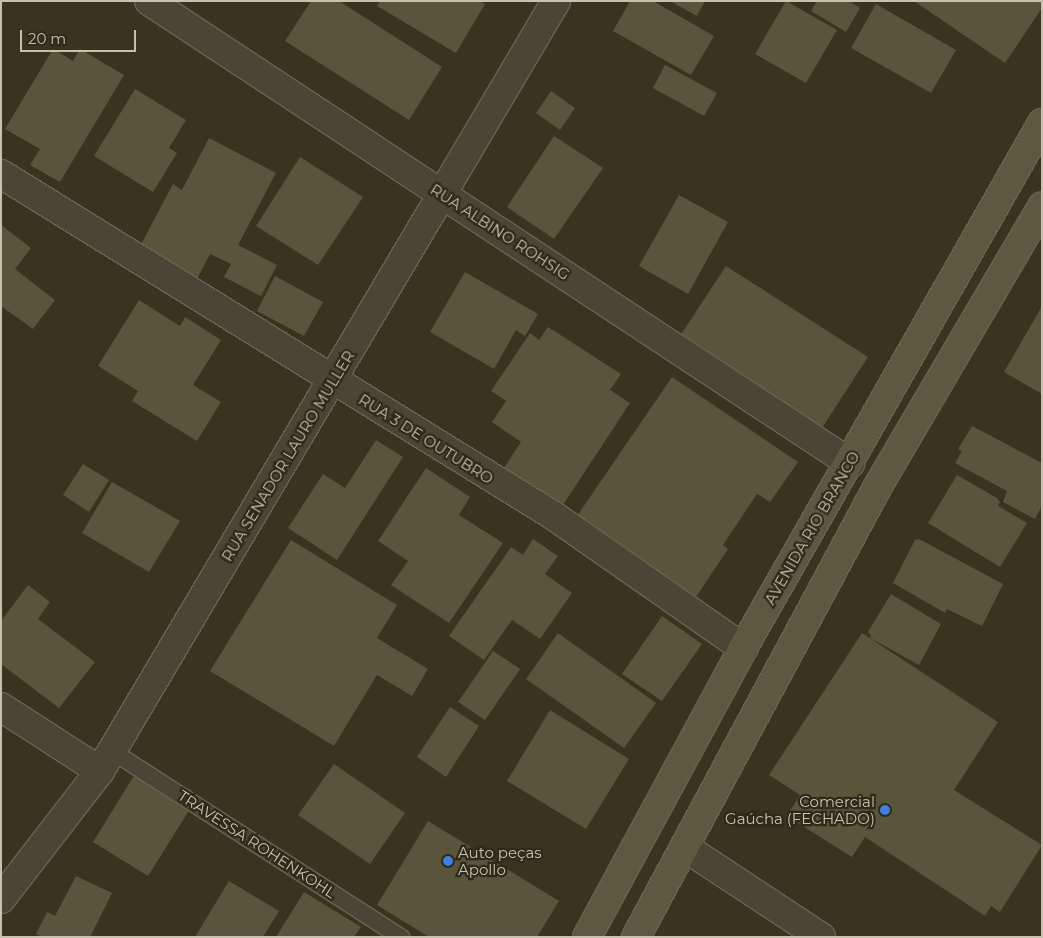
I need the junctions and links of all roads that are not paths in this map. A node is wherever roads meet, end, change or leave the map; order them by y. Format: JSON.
{"nodes":[{"id":1,"x":149,"y":1,"type":"edge"},
{"id":2,"x":556,"y":1,"type":"edge"},
{"id":3,"x":1042,"y":123,"type":"edge"},
{"id":4,"x":1,"y":174,"type":"edge"},
{"id":5,"x":442,"y":194,"type":"junction"},
{"id":6,"x":1042,"y":206,"type":"edge"},
{"id":7,"x":333,"y":382,"type":"junction"},
{"id":8,"x":850,"y":463,"type":"junction"},
{"id":9,"x":743,"y":648,"type":"junction"},
{"id":10,"x":1,"y":707,"type":"edge"},
{"id":11,"x":106,"y":761,"type":"junction"},
{"id":12,"x":686,"y":848,"type":"junction"},
{"id":13,"x":1,"y":899,"type":"edge"},
{"id":14,"x":401,"y":937,"type":"edge"},
{"id":15,"x":587,"y":937,"type":"edge"},
{"id":16,"x":636,"y":937,"type":"edge"},
{"id":17,"x":821,"y":937,"type":"edge"}],
"edges":[{"from":1,"to":5,"type":"street","name":"RUA ALBINO ROHSIG"},
{"from":2,"to":5,"type":"street","name":"RUA SENADOR LAURO MULLER"},
{"from":3,"to":8,"type":"main road","name":"AVENIDA RIO BRANCO"},
{"from":4,"to":7,"type":"street","name":"RUA 3 DE OUTUBRO"},
{"from":5,"to":7,"type":"street","name":"RUA SENADOR LAURO MULLER"},
{"from":5,"to":8,"type":"street","name":"RUA ALBINO ROHSIG"},
{"from":6,"to":12,"type":"main road"},
{"from":7,"to":9,"type":"street","name":"RUA 3 DE OUTUBRO"},
{"from":7,"to":11,"type":"street","name":"RUA SENADOR LAURO MULLER"},
{"from":8,"to":9,"type":"main road","name":"AVENIDA RIO BRANCO"},
{"from":9,"to":15,"type":"main road","name":"AVENIDA RIO BRANCO"},
{"from":10,"to":11,"type":"street"},
{"from":11,"to":13,"type":"street","name":"RUA SENADOR LAURO MULLER"},
{"from":11,"to":14,"type":"lane","name":"TRAVESSA ROHENKOHL"},
{"from":12,"to":16,"type":"main road"},
{"from":12,"to":17,"type":"street"}]}
